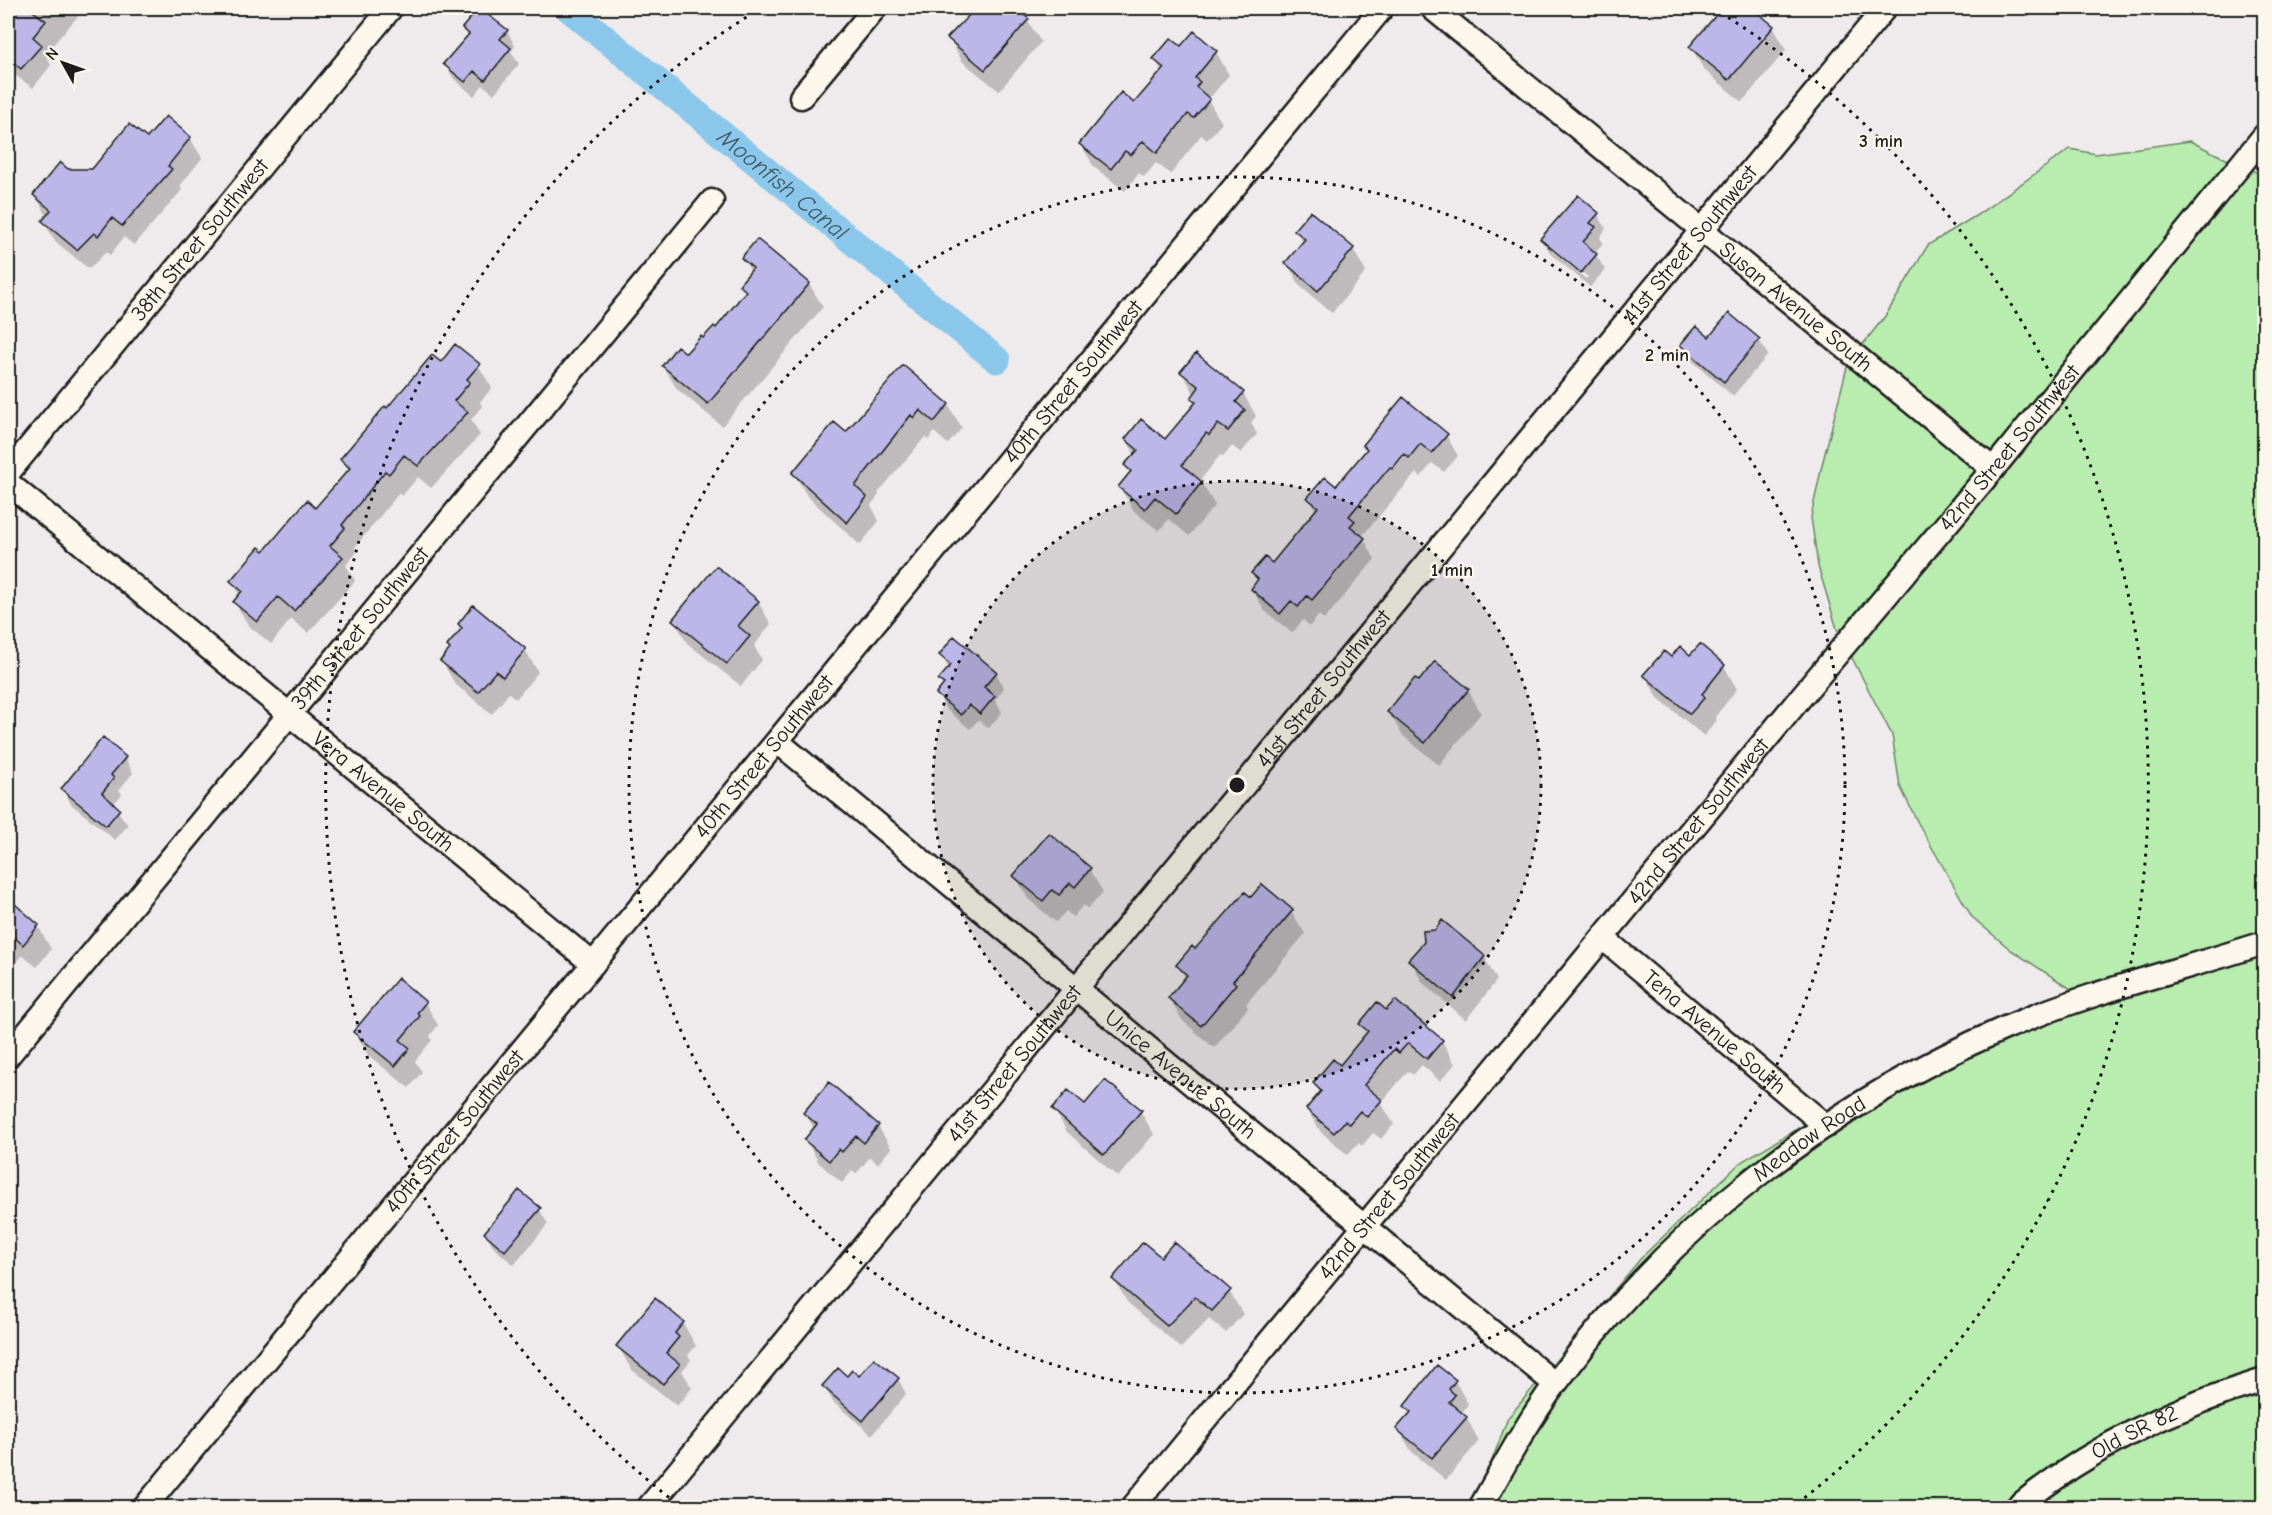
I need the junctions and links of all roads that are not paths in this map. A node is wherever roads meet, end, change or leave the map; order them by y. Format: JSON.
{"nodes":[{"id":1,"x":391,"y":8,"type":"edge"},
{"id":2,"x":875,"y":8,"type":"edge"},
{"id":3,"x":1382,"y":8,"type":"edge"},
{"id":4,"x":1432,"y":8,"type":"edge"},
{"id":5,"x":1885,"y":8,"type":"edge"},
{"id":6,"x":801,"y":97,"type":"dead end"},
{"id":7,"x":2265,"y":136,"type":"edge"},
{"id":8,"x":712,"y":201,"type":"dead end"},
{"id":9,"x":1702,"y":229,"type":"junction"},
{"id":10,"x":1993,"y":469,"type":"junction"},
{"id":11,"x":8,"y":473,"type":"edge"},
{"id":12,"x":8,"y":483,"type":"edge"},
{"id":13,"x":289,"y":714,"type":"junction"},
{"id":14,"x":778,"y":742,"type":"junction"},
{"id":15,"x":1603,"y":938,"type":"junction"},
{"id":16,"x":2265,"y":944,"type":"edge"},
{"id":17,"x":593,"y":964,"type":"junction"},
{"id":18,"x":1076,"y":990,"type":"junction"},
{"id":19,"x":8,"y":1056,"type":"edge"},
{"id":20,"x":1826,"y":1126,"type":"junction"},
{"id":21,"x":1364,"y":1227,"type":"junction"},
{"id":22,"x":2265,"y":1380,"type":"edge"},
{"id":23,"x":1555,"y":1384,"type":"junction"},
{"id":24,"x":144,"y":1508,"type":"edge"},
{"id":25,"x":648,"y":1508,"type":"edge"},
{"id":26,"x":1132,"y":1508,"type":"edge"},
{"id":27,"x":1480,"y":1508,"type":"edge"},
{"id":28,"x":2016,"y":1508,"type":"edge"}],
"edges":[{"from":1,"to":11,"type":"street","name":"38th Street Southwest"},
{"from":2,"to":6,"type":"street"},
{"from":3,"to":14,"type":"street","name":"40th Street Southwest"},
{"from":4,"to":9,"type":"street","name":"Susan Avenue South"},
{"from":5,"to":9,"type":"street","name":"41st Street Southwest"},
{"from":7,"to":10,"type":"street","name":"42nd Street Southwest"},
{"from":8,"to":13,"type":"street","name":"39th Street Southwest"},
{"from":9,"to":10,"type":"street","name":"Susan Avenue South"},
{"from":9,"to":18,"type":"street","name":"41st Street Southwest"},
{"from":10,"to":15,"type":"street","name":"42nd Street Southwest"},
{"from":12,"to":13,"type":"street","name":"Vera Avenue South"},
{"from":13,"to":17,"type":"street","name":"Vera Avenue South"},
{"from":13,"to":19,"type":"street","name":"39th Street Southwest"},
{"from":14,"to":17,"type":"street","name":"40th Street Southwest"},
{"from":14,"to":18,"type":"street","name":"Unice Avenue South"},
{"from":15,"to":20,"type":"street","name":"Tena Avenue South"},
{"from":15,"to":21,"type":"street","name":"42nd Street Southwest"},
{"from":16,"to":20,"type":"street","name":"Meadow Road"},
{"from":17,"to":24,"type":"street","name":"40th Street Southwest"},
{"from":18,"to":21,"type":"street","name":"Unice Avenue South"},
{"from":18,"to":25,"type":"street","name":"41st Street Southwest"},
{"from":20,"to":23,"type":"street","name":"Meadow Road"},
{"from":21,"to":23,"type":"street","name":"Unice Avenue South"},
{"from":21,"to":26,"type":"street","name":"42nd Street Southwest"},
{"from":22,"to":28,"type":"street","name":"Old SR 82"},
{"from":23,"to":27,"type":"street","name":"Meadow Road"}]}
